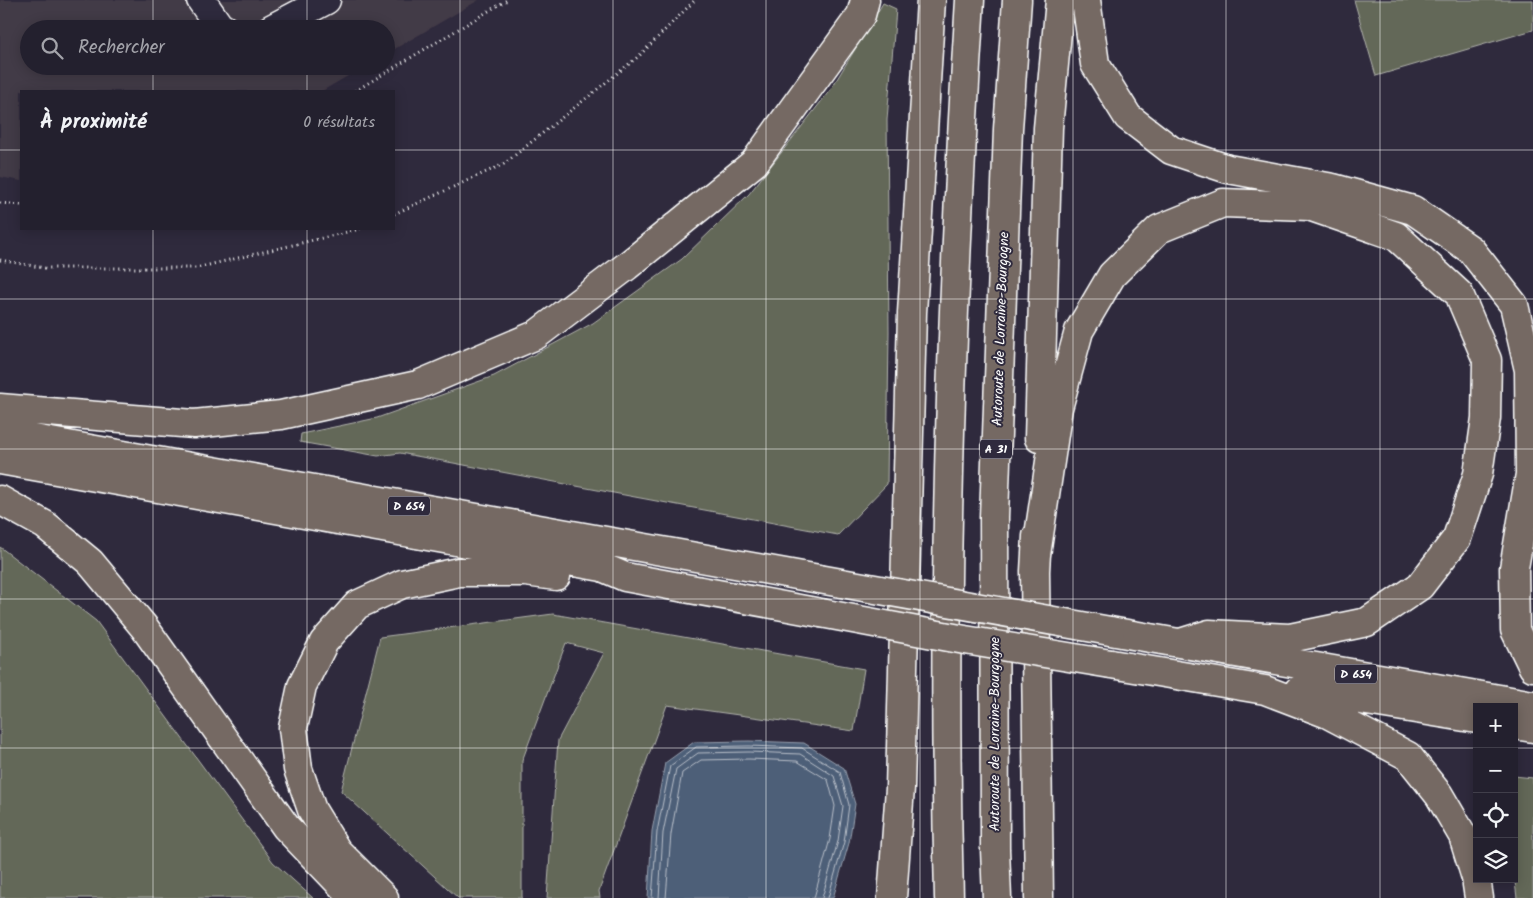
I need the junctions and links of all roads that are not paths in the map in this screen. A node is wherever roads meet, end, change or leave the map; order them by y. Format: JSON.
{"nodes":[{"id":1,"x":201,"y":0,"type":"edge"},
{"id":2,"x":326,"y":0,"type":"edge"},
{"id":3,"x":865,"y":0,"type":"edge"},
{"id":4,"x":931,"y":0,"type":"edge"},
{"id":5,"x":970,"y":0,"type":"edge"},
{"id":6,"x":1017,"y":0,"type":"edge"},
{"id":7,"x":1060,"y":0,"type":"edge"},
{"id":8,"x":1086,"y":0,"type":"edge"},
{"id":9,"x":215,"y":20,"type":"edge"},
{"id":10,"x":288,"y":20,"type":"edge"},
{"id":11,"x":0,"y":408,"type":"edge"},
{"id":12,"x":0,"y":433,"type":"edge"},
{"id":13,"x":0,"y":460,"type":"edge"},
{"id":14,"x":0,"y":500,"type":"edge"},
{"id":15,"x":1036,"y":555,"type":"junction"},
{"id":16,"x":625,"y":577,"type":"junction"},
{"id":17,"x":1180,"y":643,"type":"junction"},
{"id":18,"x":1533,"y":667,"type":"edge"},
{"id":19,"x":1265,"y":690,"type":"junction"},
{"id":20,"x":1533,"y":705,"type":"edge"},
{"id":21,"x":1473,"y":718,"type":"edge"},
{"id":22,"x":1518,"y":726,"type":"edge"},
{"id":23,"x":1533,"y":728,"type":"edge"},
{"id":24,"x":354,"y":898,"type":"edge"},
{"id":25,"x":384,"y":898,"type":"edge"},
{"id":26,"x":892,"y":898,"type":"edge"},
{"id":27,"x":949,"y":898,"type":"edge"},
{"id":28,"x":997,"y":898,"type":"edge"},
{"id":29,"x":1038,"y":898,"type":"edge"},
{"id":30,"x":1479,"y":898,"type":"edge"}],
"edges":[{"from":1,"to":9,"type":"lane"},
{"from":2,"to":10,"type":"lane"},
{"from":3,"to":11,"type":"highway"},
{"from":4,"to":26,"type":"highway"},
{"from":5,"to":27,"type":"highway"},
{"from":6,"to":28,"type":"highway","name":"Autoroute de Lorraine-Bourgogne","number":"A 31"},
{"from":7,"to":15,"type":"highway"},
{"from":8,"to":18,"type":"highway"},
{"from":12,"to":17,"type":"highway","number":"D 654","bridge":true},
{"from":13,"to":16,"type":"highway","number":"D 654"},
{"from":14,"to":24,"type":"highway"},
{"from":15,"to":17,"type":"highway"},
{"from":15,"to":29,"type":"highway"},
{"from":16,"to":19,"type":"highway","number":"D 654","bridge":true},
{"from":16,"to":25,"type":"highway"},
{"from":17,"to":20,"type":"highway","number":"D 654"},
{"from":19,"to":21,"type":"highway","number":"D 654"},
{"from":19,"to":30,"type":"highway"},
{"from":22,"to":23,"type":"highway"}]}
